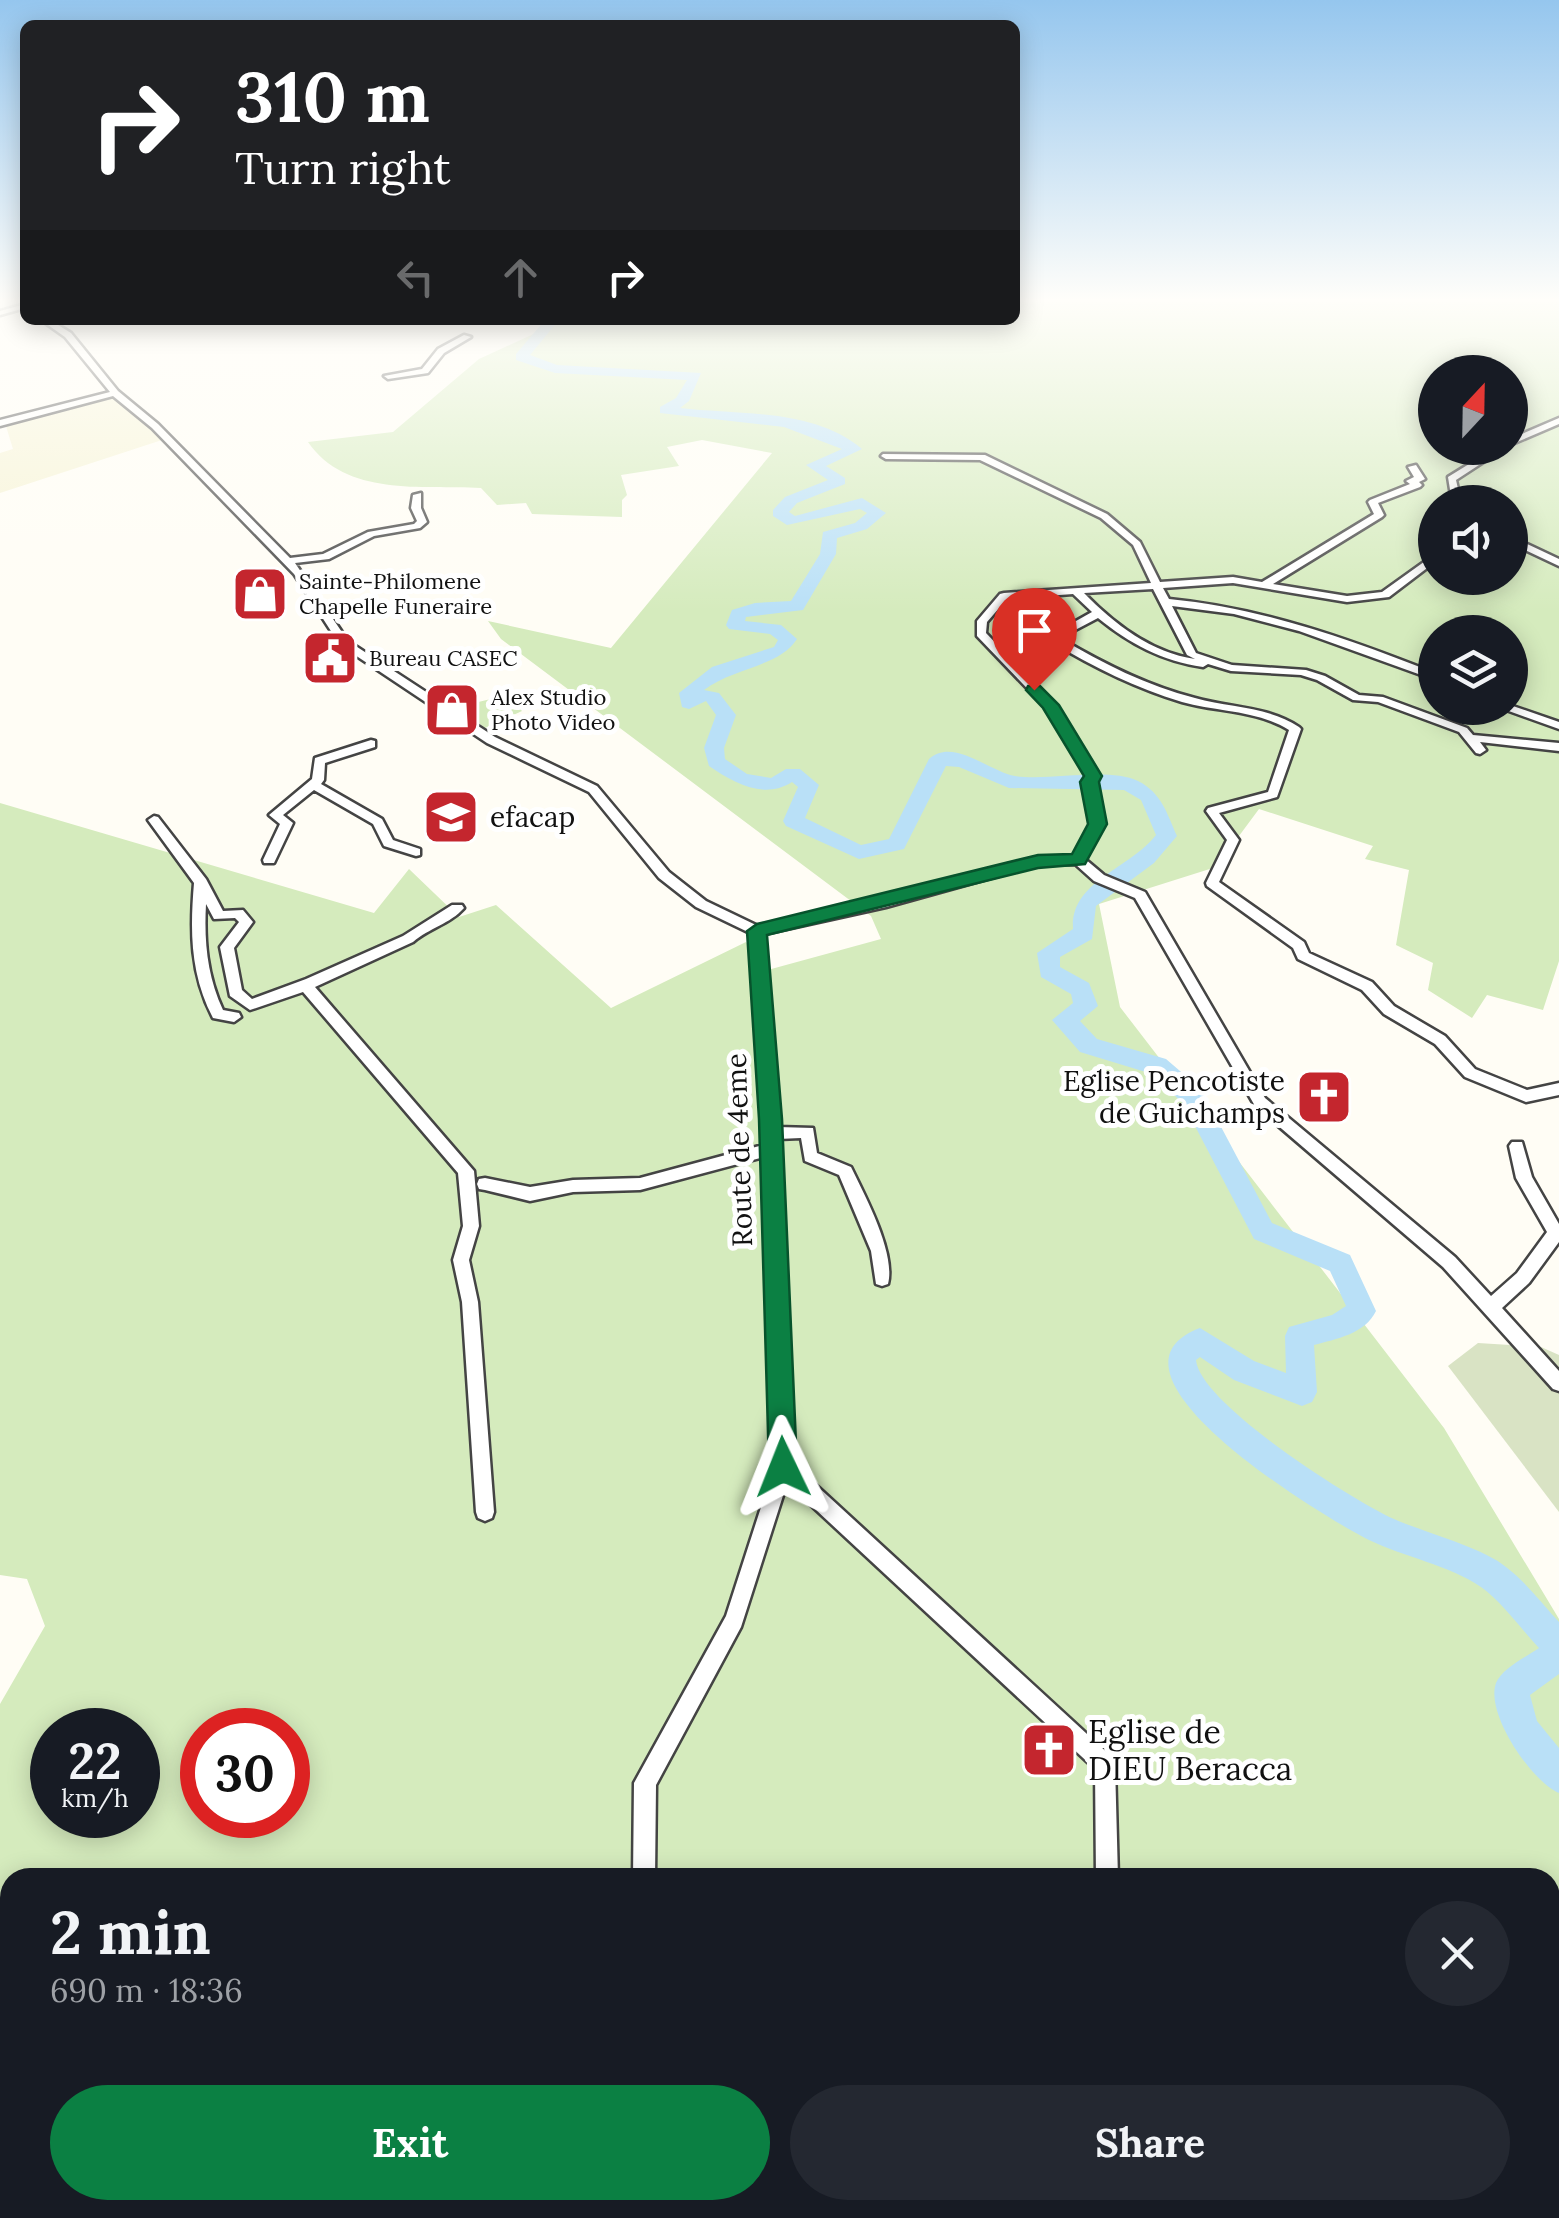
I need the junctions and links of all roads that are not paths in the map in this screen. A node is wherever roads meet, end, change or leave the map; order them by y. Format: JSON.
{"nodes":[{"id":1,"x":65,"y":406,"type":"edge"},
{"id":2,"x":130,"y":406,"type":"edge"},
{"id":3,"x":1559,"y":421,"type":"edge"},
{"id":4,"x":0,"y":422,"type":"edge"},
{"id":5,"x":1528,"y":434,"type":"edge"},
{"id":6,"x":886,"y":456,"type":"dead end"},
{"id":7,"x":1473,"y":465,"type":"edge"},
{"id":8,"x":1413,"y":467,"type":"dead end"},
{"id":9,"x":1452,"y":485,"type":"edge"},
{"id":10,"x":418,"y":495,"type":"dead end"},
{"id":11,"x":1528,"y":548,"type":"edge"},
{"id":12,"x":287,"y":561,"type":"junction"},
{"id":13,"x":1559,"y":563,"type":"edge"},
{"id":14,"x":1418,"y":570,"type":"edge"},
{"id":15,"x":1264,"y":585,"type":"junction"},
{"id":16,"x":1157,"y":587,"type":"junction"},
{"id":17,"x":1076,"y":591,"type":"junction"},
{"id":18,"x":1164,"y":600,"type":"junction"},
{"id":19,"x":1097,"y":614,"type":"junction"},
{"id":20,"x":1052,"y":638,"type":"junction"},
{"id":21,"x":1009,"y":663,"type":"junction"},
{"id":22,"x":1225,"y":666,"type":"junction"},
{"id":23,"x":1418,"y":671,"type":"edge"},
{"id":24,"x":1528,"y":715,"type":"edge"},
{"id":25,"x":1559,"y":726,"type":"edge"},
{"id":26,"x":1471,"y":738,"type":"junction"},
{"id":27,"x":371,"y":744,"type":"dead end"},
{"id":28,"x":1559,"y":747,"type":"edge"},
{"id":29,"x":1480,"y":750,"type":"dead end"},
{"id":30,"x":314,"y":784,"type":"junction"},
{"id":31,"x":154,"y":820,"type":"dead end"},
{"id":32,"x":416,"y":852,"type":"dead end"},
{"id":33,"x":268,"y":860,"type":"dead end"},
{"id":34,"x":1078,"y":860,"type":"junction"},
{"id":35,"x":201,"y":882,"type":"junction"},
{"id":36,"x":457,"y":908,"type":"dead end"},
{"id":37,"x":757,"y":931,"type":"junction"},
{"id":38,"x":305,"y":984,"type":"junction"},
{"id":39,"x":234,"y":1017,"type":"dead end"},
{"id":40,"x":1559,"y":1089,"type":"edge"},
{"id":41,"x":770,"y":1141,"type":"junction"},
{"id":42,"x":1517,"y":1146,"type":"dead end"},
{"id":43,"x":486,"y":1184,"type":"dead end"},
{"id":44,"x":882,"y":1280,"type":"dead end"},
{"id":45,"x":1490,"y":1308,"type":"junction"},
{"id":46,"x":1559,"y":1383,"type":"edge"},
{"id":47,"x":783,"y":1467,"type":"junction"},
{"id":48,"x":486,"y":1512,"type":"dead end"},
{"id":49,"x":644,"y":1868,"type":"edge"},
{"id":50,"x":1107,"y":1868,"type":"edge"}],
"edges":[{"from":1,"to":4,"type":"street"},
{"from":2,"to":12,"type":"street"},
{"from":3,"to":5,"type":"street"},
{"from":6,"to":16,"type":"street"},
{"from":7,"to":9,"type":"street"},
{"from":8,"to":15,"type":"street"},
{"from":10,"to":12,"type":"street"},
{"from":11,"to":13,"type":"street"},
{"from":12,"to":37,"type":"street"},
{"from":14,"to":15,"type":"street"},
{"from":15,"to":16,"type":"street"},
{"from":16,"to":17,"type":"street"},
{"from":16,"to":18,"type":"street"},
{"from":17,"to":19,"type":"street"},
{"from":17,"to":21,"type":"street"},
{"from":18,"to":22,"type":"street"},
{"from":18,"to":23,"type":"street"},
{"from":19,"to":20,"type":"street"},
{"from":19,"to":22,"type":"street"},
{"from":20,"to":21,"type":"street"},
{"from":20,"to":40,"type":"street"},
{"from":21,"to":34,"type":"street"},
{"from":22,"to":26,"type":"street"},
{"from":24,"to":25,"type":"street"},
{"from":26,"to":28,"type":"street"},
{"from":26,"to":29,"type":"street"},
{"from":27,"to":30,"type":"street"},
{"from":30,"to":32,"type":"street"},
{"from":30,"to":33,"type":"street"},
{"from":31,"to":35,"type":"street"},
{"from":34,"to":37,"type":"street"},
{"from":34,"to":45,"type":"street"},
{"from":35,"to":38,"type":"street"},
{"from":35,"to":39,"type":"street"},
{"from":36,"to":38,"type":"street"},
{"from":37,"to":41,"type":"street","name":"Route de 4eme"},
{"from":38,"to":48,"type":"street"},
{"from":41,"to":43,"type":"street"},
{"from":41,"to":44,"type":"street"},
{"from":41,"to":47,"type":"street","name":"Route de 4eme"},
{"from":42,"to":45,"type":"street"},
{"from":45,"to":46,"type":"street"},
{"from":47,"to":49,"type":"street","name":"Route de 4eme"},
{"from":47,"to":50,"type":"street"}]}
